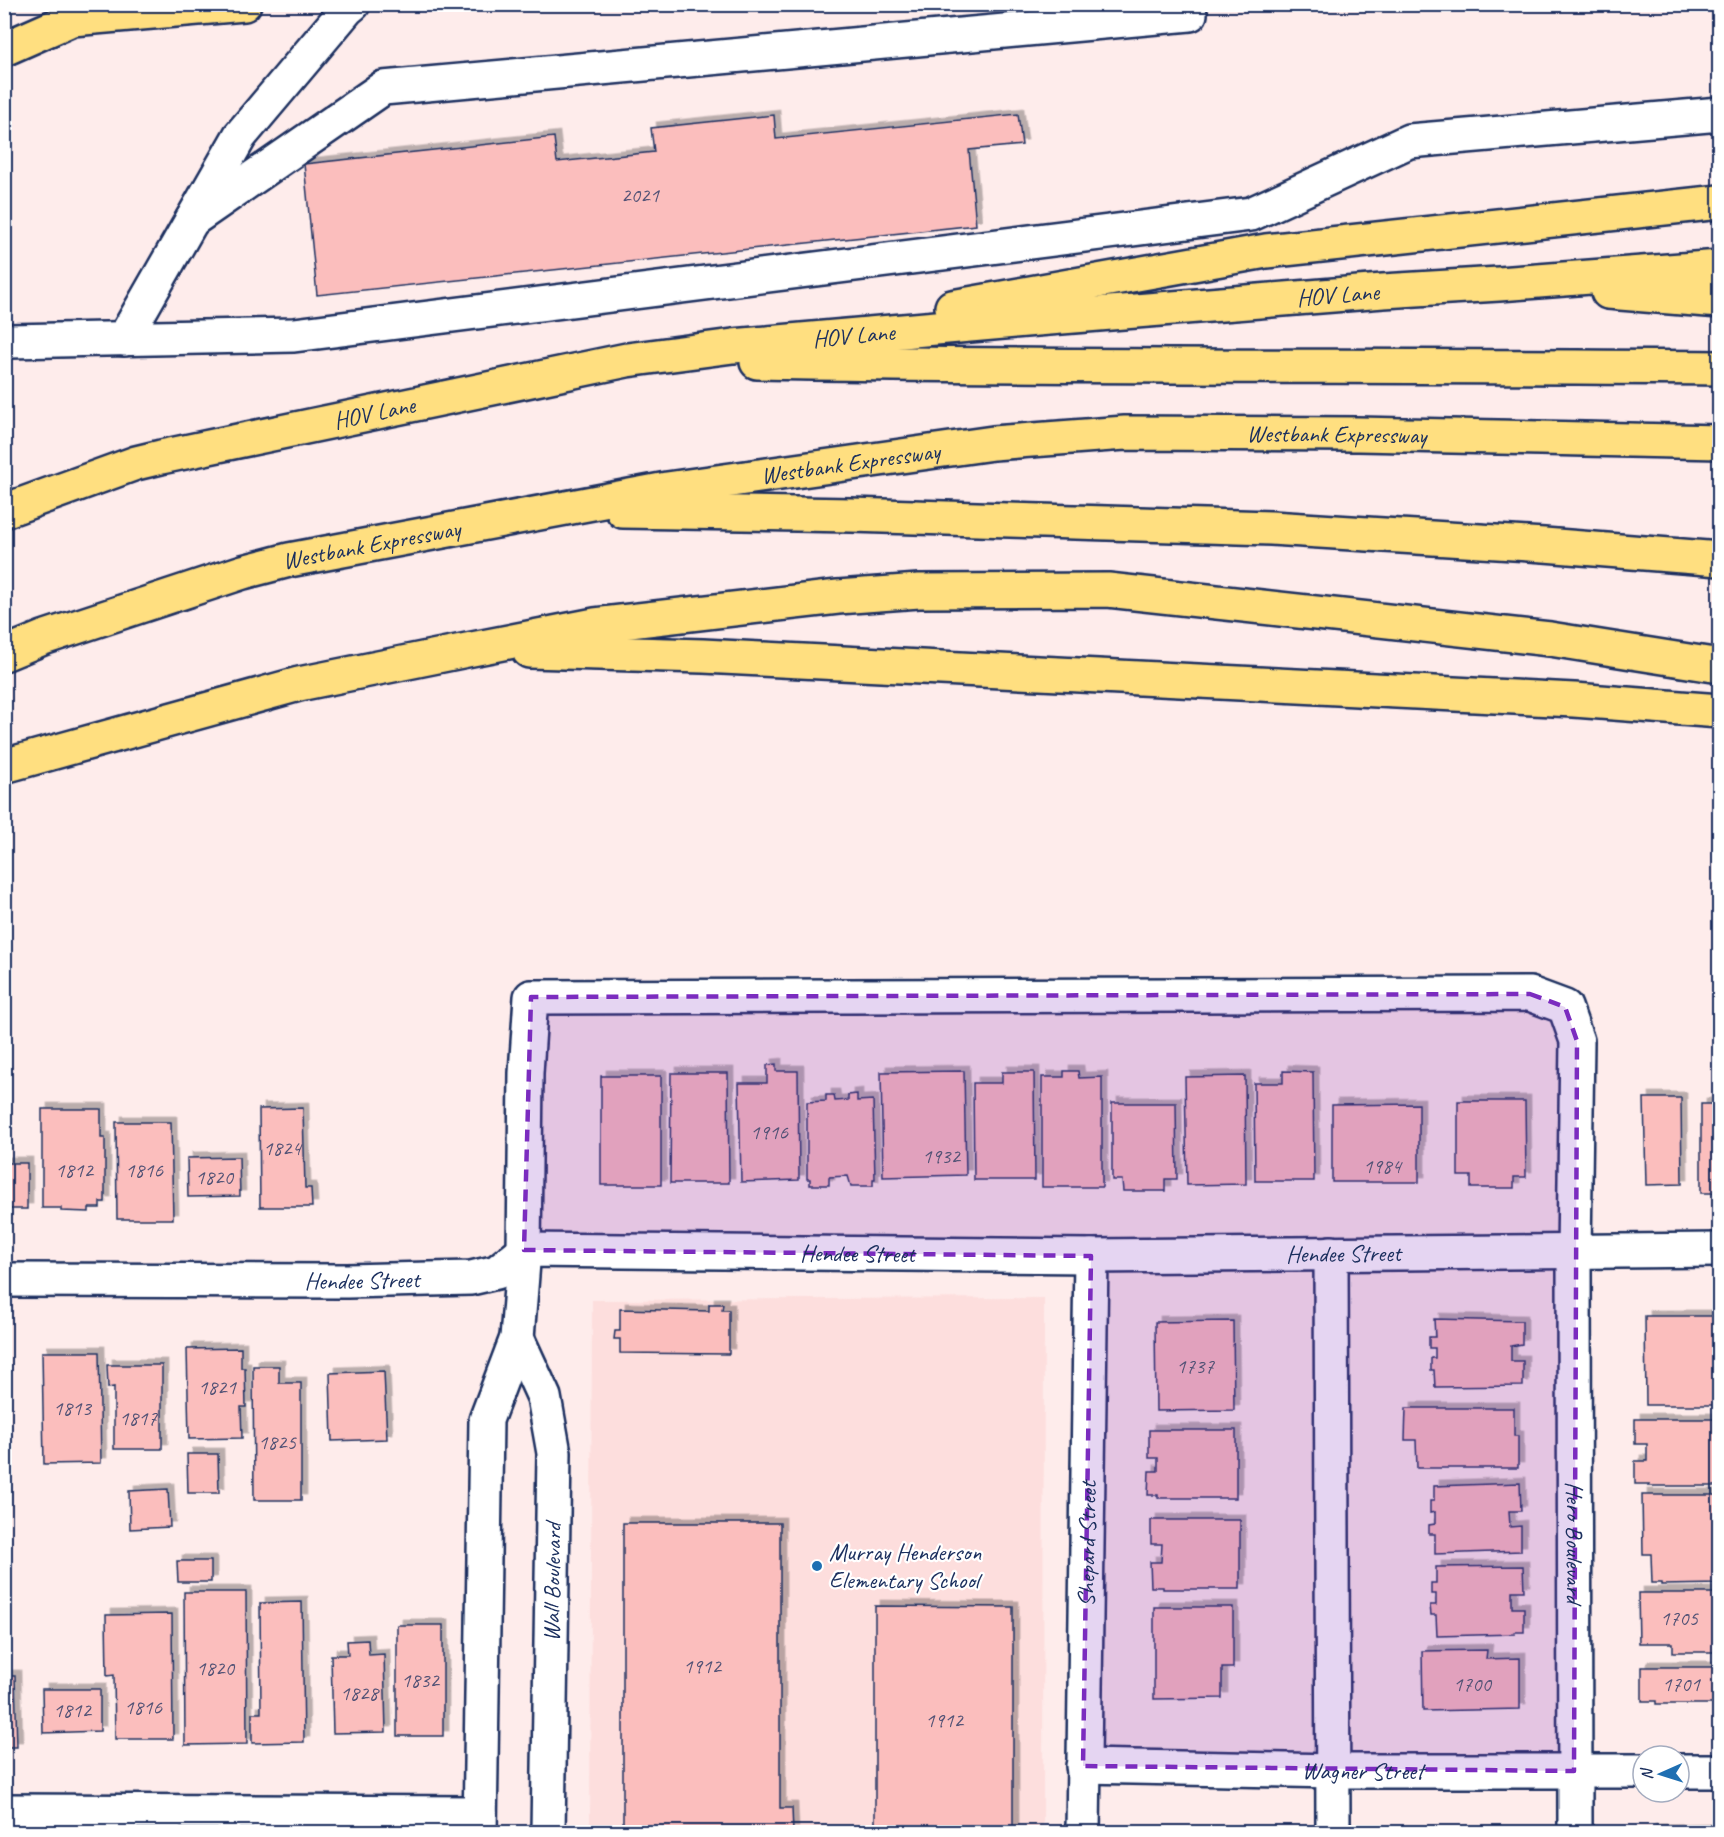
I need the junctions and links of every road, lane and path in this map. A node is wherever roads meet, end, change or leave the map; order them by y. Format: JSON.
{"nodes":[{"id":1,"x":106,"y":4,"type":"edge"},
{"id":2,"x":244,"y":4,"type":"edge"},
{"id":3,"x":353,"y":4,"type":"edge"},
{"id":4,"x":1190,"y":14,"type":"dead end"},
{"id":5,"x":72,"y":19,"type":"junction"},
{"id":6,"x":4,"y":49,"type":"edge"},
{"id":7,"x":1719,"y":114,"type":"edge"},
{"id":8,"x":1719,"y":202,"type":"edge"},
{"id":9,"x":192,"y":220,"type":"junction"},
{"id":10,"x":1719,"y":267,"type":"edge"},
{"id":11,"x":1499,"y":284,"type":"junction"},
{"id":12,"x":1719,"y":300,"type":"edge"},
{"id":13,"x":124,"y":339,"type":"junction"},
{"id":14,"x":6,"y":341,"type":"edge"},
{"id":15,"x":734,"y":346,"type":"junction"},
{"id":16,"x":627,"y":360,"type":"junction"},
{"id":17,"x":1719,"y":368,"type":"edge"},
{"id":18,"x":1719,"y":442,"type":"edge"},
{"id":19,"x":552,"y":510,"type":"junction"},
{"id":20,"x":4,"y":511,"type":"edge"},
{"id":21,"x":1719,"y":559,"type":"edge"},
{"id":22,"x":467,"y":650,"type":"junction"},
{"id":23,"x":4,"y":654,"type":"edge"},
{"id":24,"x":1719,"y":666,"type":"edge"},
{"id":25,"x":1719,"y":711,"type":"edge"},
{"id":26,"x":6,"y":766,"type":"edge"},
{"id":27,"x":526,"y":1073,"type":"joint"},
{"id":28,"x":524,"y":1250,"type":"junction"},
{"id":29,"x":1719,"y":1250,"type":"edge"},
{"id":30,"x":1574,"y":1251,"type":"junction"},
{"id":31,"x":1331,"y":1253,"type":"junction"},
{"id":32,"x":1091,"y":1256,"type":"junction"},
{"id":33,"x":4,"y":1280,"type":"edge"},
{"id":34,"x":517,"y":1338,"type":"junction"},
{"id":35,"x":1083,"y":1766,"type":"junction"},
{"id":36,"x":1334,"y":1771,"type":"junction"},
{"id":37,"x":1574,"y":1771,"type":"junction"},
{"id":38,"x":1631,"y":1771,"type":"edge"},
{"id":39,"x":1691,"y":1771,"type":"edge"},
{"id":40,"x":1719,"y":1771,"type":"edge"},
{"id":41,"x":4,"y":1811,"type":"edge"},
{"id":42,"x":480,"y":1823,"type":"edge"},
{"id":43,"x":548,"y":1833,"type":"edge"},
{"id":44,"x":1083,"y":1833,"type":"edge"},
{"id":45,"x":1333,"y":1833,"type":"edge"},
{"id":46,"x":1575,"y":1833,"type":"edge"}],
"edges":[{"from":1,"to":5,"type":"highway"},
{"from":2,"to":5,"type":"highway"},
{"from":3,"to":9,"type":"street"},
{"from":4,"to":9,"type":"street"},
{"from":5,"to":6,"type":"highway"},
{"from":7,"to":13,"type":"street"},
{"from":8,"to":15,"type":"highway"},
{"from":9,"to":13,"type":"street"},
{"from":10,"to":11,"type":"highway","name":"HOV Lane"},
{"from":11,"to":12,"type":"highway"},
{"from":11,"to":15,"type":"highway","name":"HOV Lane"},
{"from":13,"to":14,"type":"street"},
{"from":15,"to":16,"type":"highway","name":"HOV Lane"},
{"from":16,"to":17,"type":"highway"},
{"from":16,"to":20,"type":"highway","name":"HOV Lane"},
{"from":18,"to":19,"type":"highway","name":"Westbank Expressway"},
{"from":19,"to":21,"type":"highway"},
{"from":19,"to":23,"type":"highway","name":"Westbank Expressway"},
{"from":22,"to":24,"type":"highway"},
{"from":22,"to":25,"type":"highway"},
{"from":22,"to":26,"type":"highway"},
{"from":27,"to":28,"type":"street","name":"Wall Boulevard"},
{"from":27,"to":30,"type":"street","name":"Hero Boulevard"},
{"from":28,"to":32,"type":"street","name":"Hendee Street"},
{"from":28,"to":33,"type":"street","name":"Hendee Street"},
{"from":28,"to":34,"type":"street","name":"Wall Boulevard"},
{"from":29,"to":30,"type":"street","name":"Hendee Street"},
{"from":30,"to":31,"type":"street","name":"Hendee Street"},
{"from":30,"to":37,"type":"street","name":"Hero Boulevard"},
{"from":31,"to":32,"type":"street","name":"Hendee Street"},
{"from":31,"to":36,"type":"street"},
{"from":32,"to":35,"type":"street","name":"Shepard Street"},
{"from":34,"to":42,"type":"street","name":"Wall Boulevard"},
{"from":34,"to":43,"type":"street","name":"Wall Boulevard"},
{"from":35,"to":36,"type":"street","name":"Wagner Street"},
{"from":35,"to":44,"type":"street","name":"Shepard Street"},
{"from":36,"to":37,"type":"street","name":"Wagner Street"},
{"from":36,"to":45,"type":"street"},
{"from":37,"to":38,"type":"street","name":"Wagner Street"},
{"from":37,"to":46,"type":"street","name":"Hero Boulevard"},
{"from":39,"to":40,"type":"street"},
{"from":41,"to":42,"type":"street"}]}
